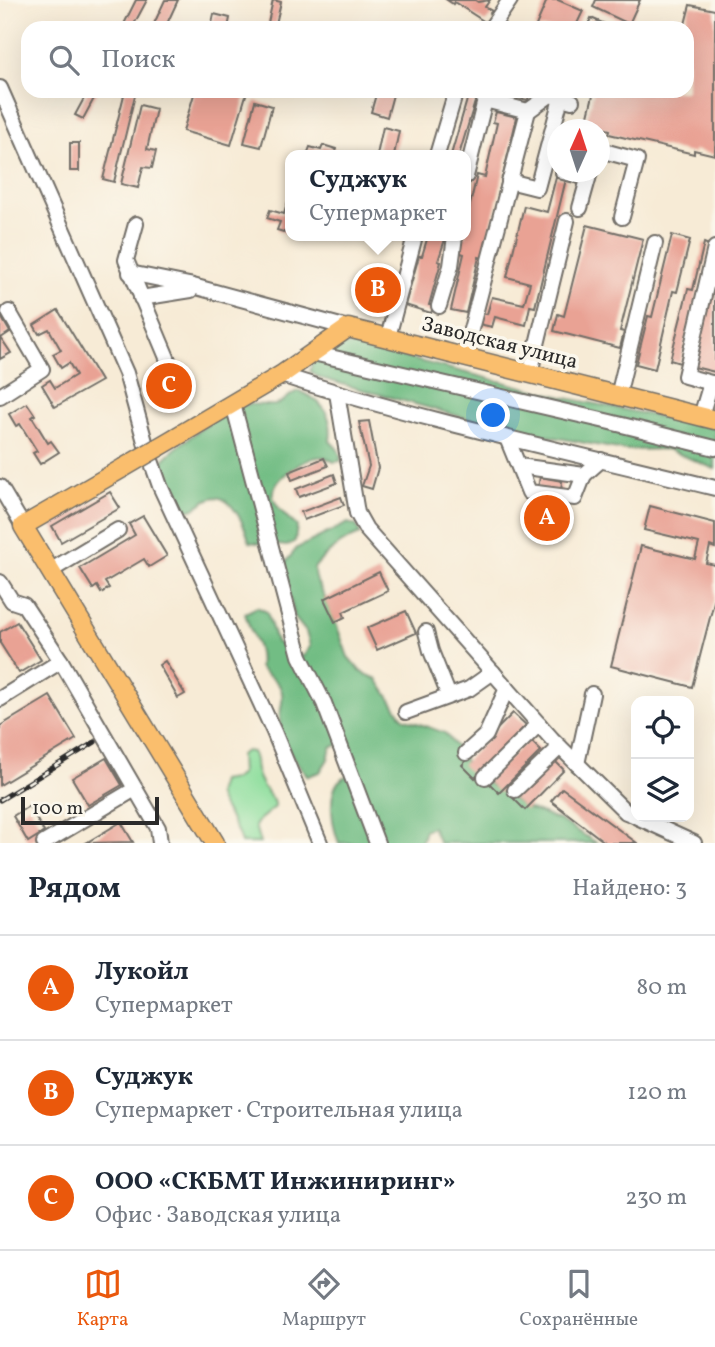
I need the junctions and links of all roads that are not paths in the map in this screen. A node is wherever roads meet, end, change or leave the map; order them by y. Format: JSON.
{"nodes":[{"id":1,"x":510,"y":0,"type":"edge"},
{"id":2,"x":496,"y":21,"type":"edge"},
{"id":3,"x":0,"y":89,"type":"edge"},
{"id":4,"x":454,"y":98,"type":"edge"},
{"id":5,"x":546,"y":98,"type":"edge"},
{"id":6,"x":560,"y":98,"type":"edge"},
{"id":7,"x":527,"y":111,"type":"junction"},
{"id":8,"x":562,"y":119,"type":"edge"},
{"id":9,"x":438,"y":150,"type":"edge"},
{"id":10,"x":610,"y":153,"type":"edge"},
{"id":11,"x":471,"y":156,"type":"edge"},
{"id":12,"x":547,"y":173,"type":"edge"},
{"id":13,"x":509,"y":181,"type":"junction"},
{"id":14,"x":587,"y":182,"type":"edge"},
{"id":15,"x":580,"y":208,"type":"dead end"},
{"id":16,"x":622,"y":217,"type":"dead end"},
{"id":17,"x":566,"y":221,"type":"dead end"},
{"id":18,"x":136,"y":224,"type":"dead end"},
{"id":19,"x":414,"y":241,"type":"edge"},
{"id":20,"x":454,"y":241,"type":"edge"},
{"id":21,"x":655,"y":243,"type":"dead end"},
{"id":22,"x":715,"y":248,"type":"edge"},
{"id":23,"x":130,"y":273,"type":"junction"},
{"id":24,"x":199,"y":288,"type":"junction"},
{"id":25,"x":141,"y":299,"type":"junction"},
{"id":26,"x":439,"y":306,"type":"dead end"},
{"id":27,"x":9,"y":312,"type":"dead end"},
{"id":28,"x":348,"y":328,"type":"junction"},
{"id":29,"x":388,"y":337,"type":"junction"},
{"id":30,"x":313,"y":353,"type":"junction"},
{"id":31,"x":464,"y":356,"type":"junction"},
{"id":32,"x":168,"y":360,"type":"dead end"},
{"id":33,"x":530,"y":373,"type":"junction"},
{"id":34,"x":281,"y":375,"type":"junction"},
{"id":35,"x":713,"y":383,"type":"edge"},
{"id":36,"x":337,"y":393,"type":"junction"},
{"id":37,"x":0,"y":396,"type":"edge"},
{"id":38,"x":618,"y":396,"type":"junction"},
{"id":39,"x":233,"y":404,"type":"junction"},
{"id":40,"x":708,"y":418,"type":"edge"},
{"id":41,"x":507,"y":438,"type":"junction"},
{"id":42,"x":715,"y":448,"type":"edge"},
{"id":43,"x":601,"y":460,"type":"junction"},
{"id":44,"x":519,"y":466,"type":"junction"},
{"id":45,"x":584,"y":475,"type":"junction"},
{"id":46,"x":0,"y":487,"type":"edge"},
{"id":47,"x":715,"y":488,"type":"edge"},
{"id":48,"x":23,"y":526,"type":"junction"},
{"id":49,"x":118,"y":530,"type":"dead end"},
{"id":50,"x":50,"y":571,"type":"junction"},
{"id":51,"x":0,"y":582,"type":"edge"},
{"id":52,"x":426,"y":632,"type":"dead end"},
{"id":53,"x":61,"y":661,"type":"junction"},
{"id":54,"x":492,"y":672,"type":"junction"},
{"id":55,"x":507,"y":688,"type":"junction"},
{"id":56,"x":592,"y":694,"type":"dead end"},
{"id":57,"x":449,"y":696,"type":"junction"},
{"id":58,"x":0,"y":699,"type":"edge"},
{"id":59,"x":406,"y":712,"type":"dead end"},
{"id":60,"x":538,"y":724,"type":"junction"},
{"id":61,"x":269,"y":742,"type":"dead end"},
{"id":62,"x":560,"y":747,"type":"junction"},
{"id":63,"x":466,"y":753,"type":"dead end"},
{"id":64,"x":578,"y":764,"type":"junction"},
{"id":65,"x":485,"y":777,"type":"dead end"},
{"id":66,"x":135,"y":789,"type":"junction"},
{"id":67,"x":515,"y":790,"type":"dead end"},
{"id":68,"x":631,"y":814,"type":"edge"},
{"id":69,"x":648,"y":822,"type":"edge"},
{"id":70,"x":44,"y":843,"type":"edge"},
{"id":71,"x":160,"y":843,"type":"edge"},
{"id":72,"x":215,"y":843,"type":"edge"},
{"id":73,"x":316,"y":843,"type":"edge"},
{"id":74,"x":377,"y":843,"type":"edge"},
{"id":75,"x":694,"y":843,"type":"edge"}],
"edges":[{"from":1,"to":2,"type":"street"},
{"from":3,"to":73,"type":"street"},
{"from":4,"to":9,"type":"street"},
{"from":5,"to":7,"type":"street"},
{"from":6,"to":8,"type":"street"},
{"from":7,"to":11,"type":"street"},
{"from":7,"to":13,"type":"street"},
{"from":10,"to":16,"type":"street"},
{"from":12,"to":13,"type":"street"},
{"from":13,"to":31,"type":"street"},
{"from":14,"to":15,"type":"street"},
{"from":17,"to":33,"type":"street"},
{"from":18,"to":23,"type":"street"},
{"from":19,"to":29,"type":"street"},
{"from":20,"to":26,"type":"street"},
{"from":21,"to":38,"type":"street"},
{"from":22,"to":35,"type":"street"},
{"from":23,"to":24,"type":"street"},
{"from":23,"to":25,"type":"street"},
{"from":24,"to":25,"type":"street"},
{"from":24,"to":28,"type":"street"},
{"from":25,"to":32,"type":"street"},
{"from":27,"to":37,"type":"street"},
{"from":28,"to":29,"type":"main road","name":"Заводская улица"},
{"from":28,"to":30,"type":"main road"},
{"from":29,"to":31,"type":"main road","name":"Заводская улица"},
{"from":30,"to":34,"type":"main road"},
{"from":30,"to":42,"type":"street"},
{"from":31,"to":33,"type":"main road","name":"Заводская улица"},
{"from":33,"to":38,"type":"main road","name":"Заводская улица"},
{"from":34,"to":36,"type":"street"},
{"from":34,"to":39,"type":"main road"},
{"from":35,"to":40,"type":"street"},
{"from":36,"to":41,"type":"street"},
{"from":36,"to":54,"type":"street"},
{"from":38,"to":40,"type":"main road","name":"Заводская улица"},
{"from":39,"to":48,"type":"main road","bridge":true},
{"from":39,"to":74,"type":"street"},
{"from":41,"to":43,"type":"street"},
{"from":41,"to":44,"type":"street"},
{"from":43,"to":45,"type":"street"},
{"from":43,"to":47,"type":"street"},
{"from":44,"to":45,"type":"street"},
{"from":44,"to":45,"type":"street"},
{"from":46,"to":48,"type":"street"},
{"from":48,"to":50,"type":"main road"},
{"from":49,"to":50,"type":"street"},
{"from":50,"to":72,"type":"main road"},
{"from":51,"to":53,"type":"street"},
{"from":52,"to":57,"type":"street"},
{"from":53,"to":58,"type":"street"},
{"from":53,"to":66,"type":"street"},
{"from":54,"to":55,"type":"street"},
{"from":54,"to":57,"type":"street"},
{"from":55,"to":60,"type":"street"},
{"from":55,"to":63,"type":"street"},
{"from":56,"to":64,"type":"street"},
{"from":57,"to":59,"type":"street"},
{"from":60,"to":62,"type":"street"},
{"from":60,"to":65,"type":"street"},
{"from":61,"to":73,"type":"street"},
{"from":62,"to":64,"type":"street"},
{"from":62,"to":67,"type":"street"},
{"from":64,"to":68,"type":"street"},
{"from":66,"to":70,"type":"street"},
{"from":66,"to":71,"type":"street"},
{"from":69,"to":75,"type":"street"}]}
